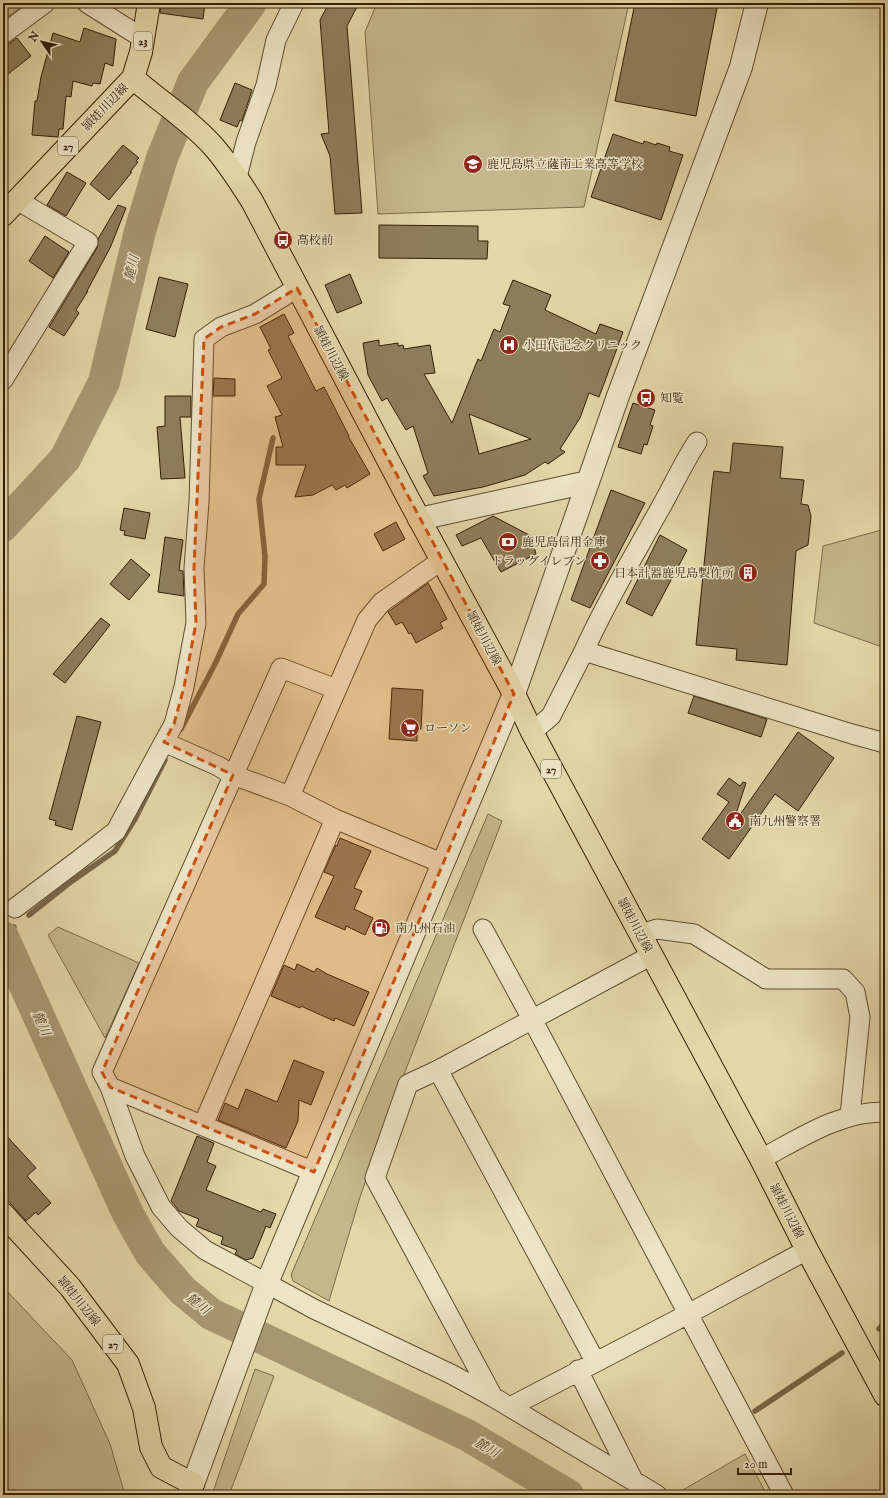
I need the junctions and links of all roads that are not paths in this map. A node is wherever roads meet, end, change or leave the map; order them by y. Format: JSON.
{"nodes":[{"id":1,"x":45,"y":3,"type":"edge"},
{"id":2,"x":87,"y":3,"type":"edge"},
{"id":3,"x":149,"y":3,"type":"edge"},
{"id":4,"x":294,"y":3,"type":"edge"},
{"id":5,"x":757,"y":3,"type":"edge"},
{"id":6,"x":3,"y":34,"type":"edge"},
{"id":7,"x":144,"y":39,"type":"junction"},
{"id":8,"x":133,"y":78,"type":"junction"},
{"id":9,"x":237,"y":177,"type":"junction"},
{"id":10,"x":10,"y":207,"type":"edge"},
{"id":11,"x":297,"y":288,"type":"junction"},
{"id":12,"x":3,"y":380,"type":"edge"},
{"id":13,"x":696,"y":442,"type":"dead end"},
{"id":14,"x":588,"y":482,"type":"junction"},
{"id":15,"x":419,"y":519,"type":"junction"},
{"id":16,"x":442,"y":560,"type":"junction"},
{"id":17,"x":584,"y":651,"type":"junction"},
{"id":18,"x":336,"y":689,"type":"junction"},
{"id":19,"x":514,"y":694,"type":"junction"},
{"id":20,"x":532,"y":732,"type":"junction"},
{"id":21,"x":164,"y":742,"type":"junction"},
{"id":22,"x":885,"y":743,"type":"edge"},
{"id":23,"x":234,"y":775,"type":"junction"},
{"id":24,"x":290,"y":796,"type":"junction"},
{"id":25,"x":335,"y":819,"type":"junction"},
{"id":26,"x":444,"y":864,"type":"junction"},
{"id":27,"x":15,"y":908,"type":"dead end"},
{"id":28,"x":483,"y":929,"type":"dead end"},
{"id":29,"x":640,"y":934,"type":"junction"},
{"id":30,"x":652,"y":955,"type":"junction"},
{"id":31,"x":532,"y":1019,"type":"junction"},
{"id":32,"x":438,"y":1070,"type":"junction"},
{"id":33,"x":110,"y":1087,"type":"junction"},
{"id":34,"x":885,"y":1112,"type":"edge"},
{"id":35,"x":850,"y":1116,"type":"junction"},
{"id":36,"x":203,"y":1125,"type":"junction"},
{"id":37,"x":761,"y":1159,"type":"junction"},
{"id":38,"x":314,"y":1172,"type":"junction"},
{"id":39,"x":3,"y":1214,"type":"edge"},
{"id":40,"x":807,"y":1250,"type":"junction"},
{"id":41,"x":265,"y":1288,"type":"junction"},
{"id":42,"x":688,"y":1314,"type":"junction"},
{"id":43,"x":595,"y":1361,"type":"junction"},
{"id":44,"x":578,"y":1370,"type":"junction"},
{"id":45,"x":885,"y":1395,"type":"edge"},
{"id":46,"x":493,"y":1397,"type":"junction"},
{"id":47,"x":510,"y":1407,"type":"junction"},
{"id":48,"x":634,"y":1482,"type":"junction"},
{"id":49,"x":191,"y":1489,"type":"edge"},
{"id":50,"x":657,"y":1495,"type":"edge"},
{"id":51,"x":784,"y":1495,"type":"edge"}],
"edges":[{"from":1,"to":6,"type":"street"},
{"from":2,"to":7,"type":"street"},
{"from":3,"to":7,"type":"main road","number":"23"},
{"from":4,"to":9,"type":"street"},
{"from":5,"to":14,"type":"street"},
{"from":7,"to":8,"type":"main road","number":"23"},
{"from":8,"to":9,"type":"main road","name":"頴娃川辺線","number":"27"},
{"from":8,"to":10,"type":"main road","name":"頴娃川辺線","number":"27"},
{"from":9,"to":11,"type":"main road","name":"頴娃川辺線","number":"27"},
{"from":10,"to":12,"type":"street"},
{"from":11,"to":15,"type":"main road","name":"頴娃川辺線","number":"27"},
{"from":11,"to":21,"type":"street"},
{"from":13,"to":17,"type":"street"},
{"from":14,"to":15,"type":"street"},
{"from":14,"to":19,"type":"street"},
{"from":15,"to":16,"type":"main road","name":"頴娃川辺線","number":"27"},
{"from":16,"to":18,"type":"street"},
{"from":16,"to":19,"type":"main road","name":"頴娃川辺線","number":"27"},
{"from":17,"to":20,"type":"street"},
{"from":17,"to":22,"type":"street"},
{"from":18,"to":23,"type":"street"},
{"from":18,"to":24,"type":"street"},
{"from":19,"to":20,"type":"main road","name":"頴娃川辺線","number":"27"},
{"from":19,"to":26,"type":"street"},
{"from":20,"to":29,"type":"main road","name":"頴娃川辺線","number":"27"},
{"from":21,"to":23,"type":"street"},
{"from":21,"to":27,"type":"street"},
{"from":23,"to":24,"type":"street"},
{"from":23,"to":33,"type":"street"},
{"from":24,"to":25,"type":"street"},
{"from":25,"to":26,"type":"street"},
{"from":25,"to":36,"type":"street"},
{"from":26,"to":38,"type":"street"},
{"from":28,"to":31,"type":"street"},
{"from":29,"to":30,"type":"main road","name":"頴娃川辺線","number":"27"},
{"from":29,"to":35,"type":"street"},
{"from":30,"to":31,"type":"street"},
{"from":30,"to":37,"type":"main road","name":"頴娃川辺線","number":"27"},
{"from":31,"to":32,"type":"street"},
{"from":31,"to":42,"type":"street"},
{"from":32,"to":43,"type":"street"},
{"from":32,"to":46,"type":"street"},
{"from":33,"to":36,"type":"street"},
{"from":33,"to":41,"type":"street"},
{"from":34,"to":35,"type":"street"},
{"from":35,"to":37,"type":"street"},
{"from":36,"to":38,"type":"street"},
{"from":37,"to":40,"type":"main road","name":"頴娃川辺線","number":"27"},
{"from":38,"to":41,"type":"street"},
{"from":39,"to":49,"type":"main road","name":"頴娃川辺線","number":"27"},
{"from":40,"to":42,"type":"street"},
{"from":40,"to":45,"type":"main road","name":"頴娃川辺線","number":"27"},
{"from":41,"to":46,"type":"street"},
{"from":41,"to":49,"type":"street"},
{"from":42,"to":43,"type":"street"},
{"from":42,"to":51,"type":"street"},
{"from":43,"to":44,"type":"street"},
{"from":44,"to":47,"type":"street"},
{"from":44,"to":48,"type":"street"},
{"from":46,"to":47,"type":"street"},
{"from":47,"to":48,"type":"street"},
{"from":48,"to":50,"type":"street"}]}
